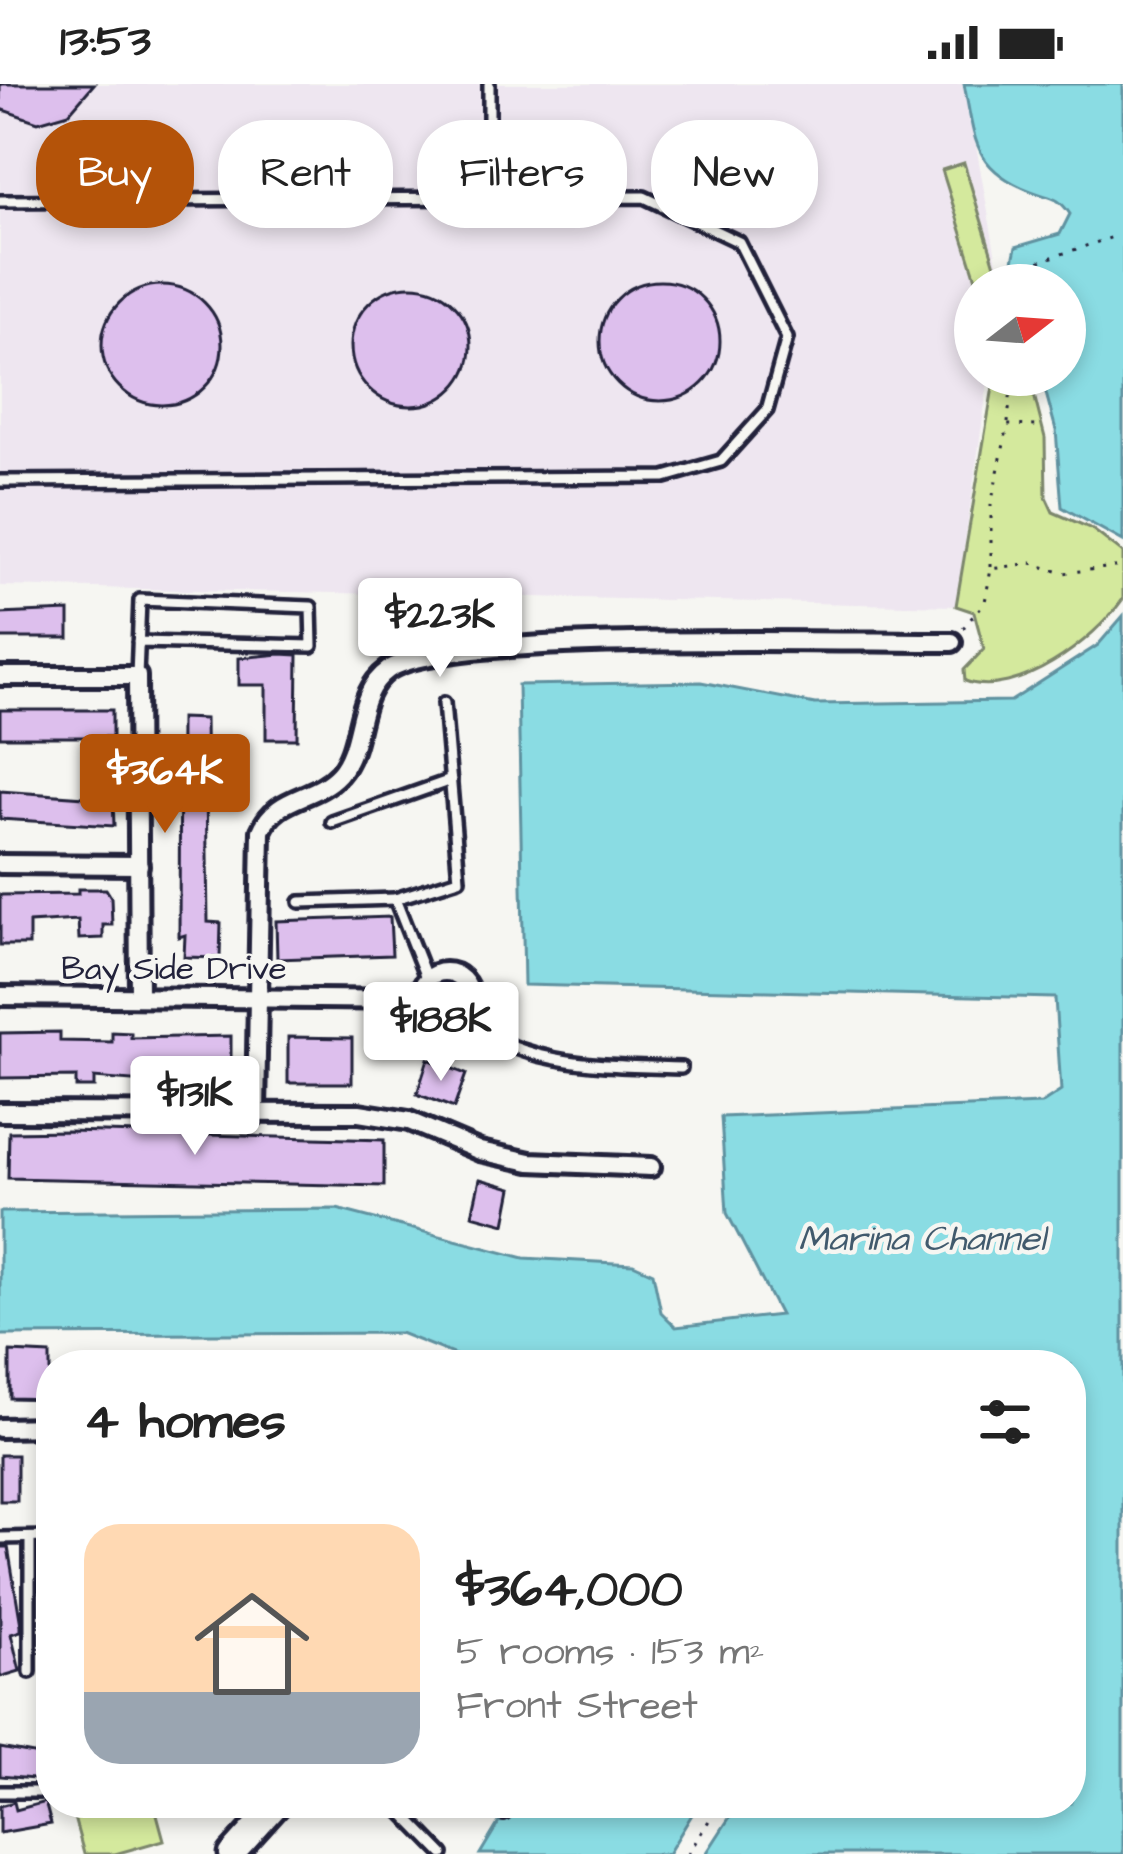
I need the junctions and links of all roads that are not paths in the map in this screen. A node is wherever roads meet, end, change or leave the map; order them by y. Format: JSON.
{"nodes":[{"id":1,"x":489,"y":84,"type":"edge"},
{"id":2,"x":489,"y":120,"type":"edge"},
{"id":3,"x":627,"y":197,"type":"edge"},
{"id":4,"x":0,"y":201,"type":"edge"},
{"id":5,"x":417,"y":201,"type":"edge"},
{"id":6,"x":0,"y":481,"type":"edge"},
{"id":7,"x":138,"y":642,"type":"junction"},
{"id":8,"x":952,"y":642,"type":"road end"},
{"id":9,"x":0,"y":676,"type":"edge"},
{"id":10,"x":137,"y":676,"type":"junction"},
{"id":11,"x":444,"y":703,"type":"dead end"},
{"id":12,"x":451,"y":780,"type":"junction"},
{"id":13,"x":332,"y":822,"type":"dead end"},
{"id":14,"x":0,"y":864,"type":"edge"},
{"id":15,"x":139,"y":865,"type":"junction"},
{"id":16,"x":395,"y":898,"type":"junction"},
{"id":17,"x":300,"y":902,"type":"dead end"},
{"id":18,"x":427,"y":980,"type":"junction"},
{"id":19,"x":0,"y":996,"type":"edge"},
{"id":20,"x":139,"y":996,"type":"junction"},
{"id":21,"x":254,"y":996,"type":"junction"},
{"id":22,"x":420,"y":1000,"type":"junction"},
{"id":23,"x":460,"y":1018,"type":"junction"},
{"id":24,"x":681,"y":1068,"type":"dead end"},
{"id":25,"x":256,"y":1111,"type":"junction"},
{"id":26,"x":0,"y":1112,"type":"edge"},
{"id":27,"x":651,"y":1167,"type":"dead end"},
{"id":28,"x":36,"y":1427,"type":"edge"},
{"id":29,"x":0,"y":1428,"type":"edge"},
{"id":30,"x":0,"y":1538,"type":"edge"},
{"id":31,"x":30,"y":1538,"type":"junction"},
{"id":32,"x":36,"y":1538,"type":"edge"},
{"id":33,"x":31,"y":1672,"type":"dead end"},
{"id":34,"x":0,"y":1792,"type":"edge"},
{"id":35,"x":36,"y":1792,"type":"edge"},
{"id":36,"x":264,"y":1818,"type":"edge"},
{"id":37,"x":410,"y":1818,"type":"edge"},
{"id":38,"x":232,"y":1854,"type":"edge"},
{"id":39,"x":443,"y":1854,"type":"edge"}],
"edges":[{"from":1,"to":2,"type":"lane"},
{"from":3,"to":6,"type":"lane"},
{"from":4,"to":5,"type":"lane"},
{"from":7,"to":7,"type":"lane"},
{"from":7,"to":10,"type":"lane"},
{"from":8,"to":21,"type":"street"},
{"from":9,"to":10,"type":"street"},
{"from":10,"to":15,"type":"street"},
{"from":11,"to":12,"type":"lane"},
{"from":12,"to":13,"type":"lane"},
{"from":12,"to":16,"type":"lane"},
{"from":14,"to":15,"type":"street"},
{"from":15,"to":20,"type":"street"},
{"from":16,"to":17,"type":"lane"},
{"from":16,"to":18,"type":"lane"},
{"from":18,"to":22,"type":"street"},
{"from":18,"to":23,"type":"street"},
{"from":19,"to":20,"type":"street","name":"Bay Side Drive"},
{"from":20,"to":21,"type":"street","name":"Bay Side Drive"},
{"from":21,"to":22,"type":"street","name":"Bay Side Drive"},
{"from":21,"to":25,"type":"street"},
{"from":22,"to":23,"type":"street"},
{"from":23,"to":24,"type":"lane"},
{"from":25,"to":26,"type":"street"},
{"from":25,"to":27,"type":"street"},
{"from":28,"to":29,"type":"street"},
{"from":30,"to":31,"type":"lane"},
{"from":31,"to":32,"type":"lane"},
{"from":31,"to":33,"type":"lane"},
{"from":34,"to":35,"type":"lane"},
{"from":36,"to":38,"type":"street"},
{"from":37,"to":39,"type":"lane"}]}
